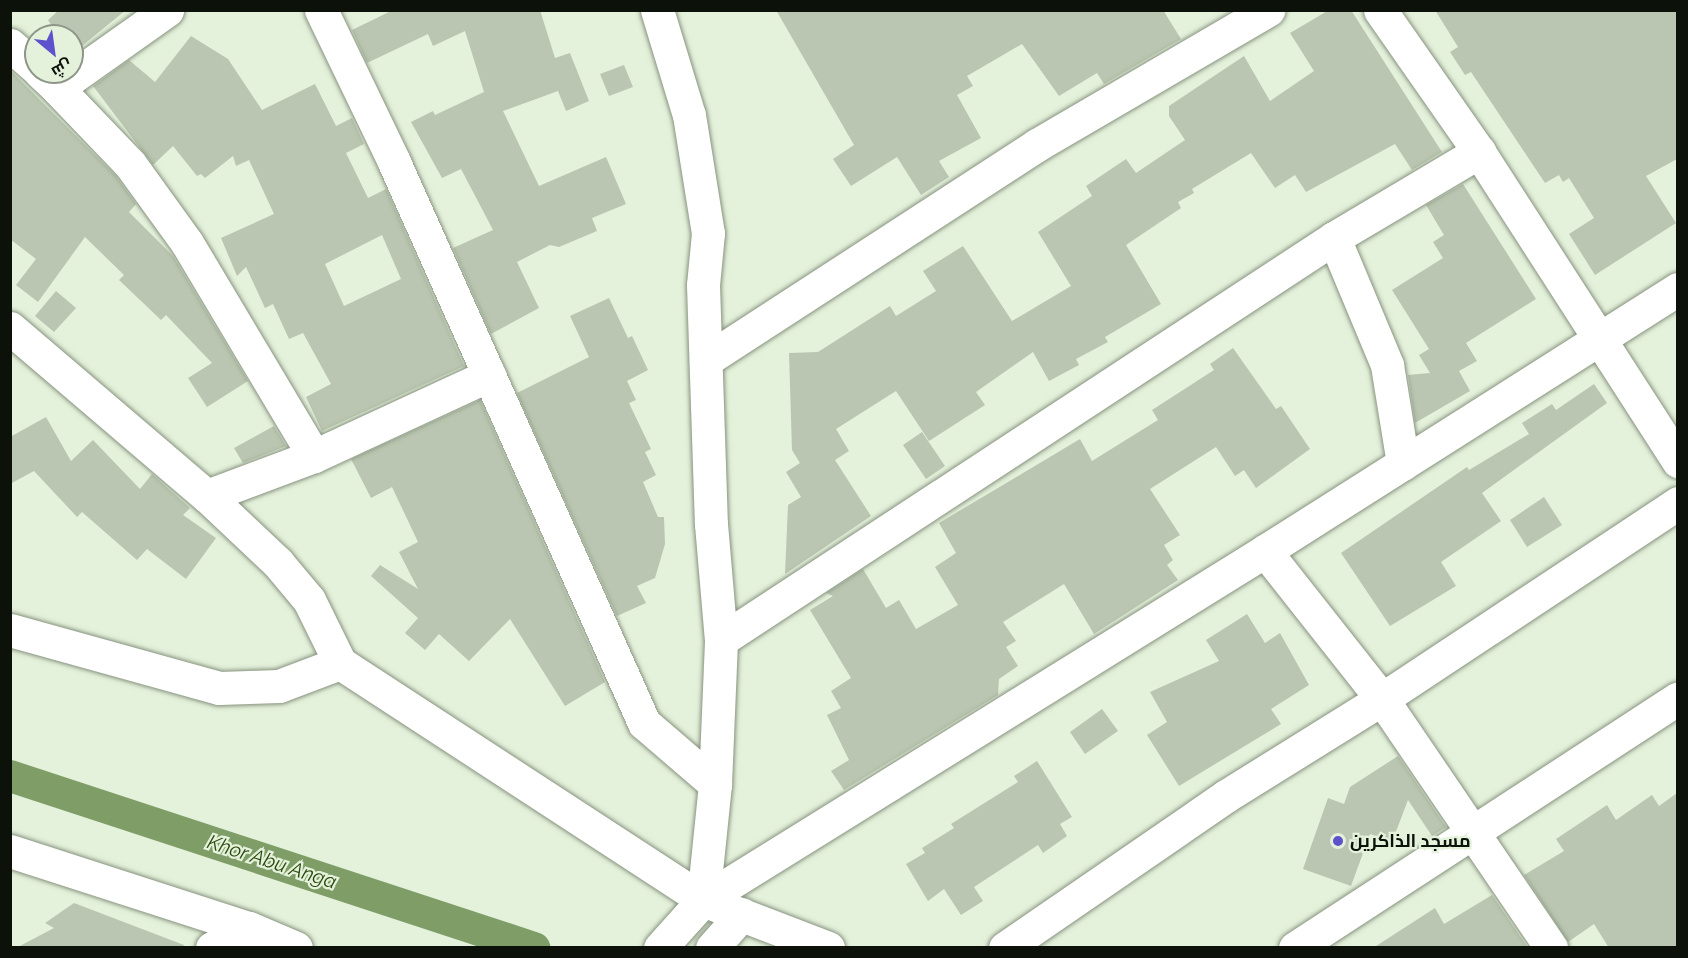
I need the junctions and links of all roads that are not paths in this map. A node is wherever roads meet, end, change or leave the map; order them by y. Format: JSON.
{"nodes":[{"id":1,"x":167,"y":10,"type":"edge"},
{"id":2,"x":321,"y":10,"type":"edge"},
{"id":3,"x":1268,"y":10,"type":"edge"},
{"id":4,"x":1380,"y":10,"type":"edge"},
{"id":5,"x":666,"y":14,"type":"edge"},
{"id":6,"x":10,"y":45,"type":"edge"},
{"id":7,"x":84,"y":55,"type":"edge"},
{"id":8,"x":24,"y":58,"type":"edge"},
{"id":9,"x":52,"y":84,"type":"edge"},
{"id":10,"x":1479,"y":152,"type":"junction"},
{"id":11,"x":1334,"y":238,"type":"junction"},
{"id":12,"x":1677,"y":288,"type":"edge"},
{"id":13,"x":10,"y":328,"type":"edge"},
{"id":14,"x":1597,"y":338,"type":"junction"},
{"id":15,"x":706,"y":360,"type":"junction"},
{"id":16,"x":489,"y":375,"type":"junction"},
{"id":17,"x":314,"y":456,"type":"junction"},
{"id":18,"x":1677,"y":461,"type":"edge"},
{"id":19,"x":1403,"y":464,"type":"junction"},
{"id":20,"x":207,"y":496,"type":"junction"},
{"id":21,"x":1677,"y":502,"type":"edge"},
{"id":22,"x":1265,"y":551,"type":"junction"},
{"id":23,"x":10,"y":630,"type":"edge"},
{"id":24,"x":722,"y":640,"type":"junction"},
{"id":25,"x":340,"y":663,"type":"junction"},
{"id":26,"x":1382,"y":699,"type":"junction"},
{"id":27,"x":1677,"y":699,"type":"edge"},
{"id":28,"x":715,"y":784,"type":"junction"},
{"id":29,"x":1471,"y":833,"type":"junction"},
{"id":30,"x":10,"y":850,"type":"edge"},
{"id":31,"x":704,"y":900,"type":"junction"},
{"id":32,"x":742,"y":914,"type":"junction"},
{"id":33,"x":249,"y":928,"type":"junction"},
{"id":34,"x":212,"y":948,"type":"edge"},
{"id":35,"x":296,"y":948,"type":"edge"},
{"id":36,"x":660,"y":948,"type":"edge"},
{"id":37,"x":712,"y":948,"type":"edge"},
{"id":38,"x":828,"y":948,"type":"edge"},
{"id":39,"x":1005,"y":948,"type":"edge"},
{"id":40,"x":1295,"y":948,"type":"edge"},
{"id":41,"x":1551,"y":948,"type":"edge"}],
"edges":[{"from":1,"to":7,"type":"street"},
{"from":2,"to":16,"type":"street"},
{"from":3,"to":15,"type":"street"},
{"from":4,"to":10,"type":"street"},
{"from":5,"to":15,"type":"street"},
{"from":6,"to":8,"type":"street"},
{"from":9,"to":17,"type":"street"},
{"from":10,"to":11,"type":"street"},
{"from":10,"to":14,"type":"street"},
{"from":11,"to":19,"type":"street"},
{"from":11,"to":24,"type":"street"},
{"from":12,"to":14,"type":"street"},
{"from":13,"to":20,"type":"street"},
{"from":14,"to":18,"type":"street"},
{"from":14,"to":19,"type":"street"},
{"from":15,"to":24,"type":"street"},
{"from":16,"to":17,"type":"street"},
{"from":16,"to":28,"type":"street"},
{"from":17,"to":20,"type":"street"},
{"from":19,"to":22,"type":"street"},
{"from":20,"to":25,"type":"street"},
{"from":21,"to":26,"type":"street"},
{"from":22,"to":26,"type":"street"},
{"from":22,"to":31,"type":"street"},
{"from":23,"to":25,"type":"street"},
{"from":24,"to":28,"type":"street"},
{"from":25,"to":31,"type":"street"},
{"from":26,"to":29,"type":"street"},
{"from":26,"to":39,"type":"street"},
{"from":27,"to":29,"type":"street"},
{"from":28,"to":31,"type":"street"},
{"from":29,"to":40,"type":"street"},
{"from":29,"to":41,"type":"street"},
{"from":30,"to":33,"type":"street"},
{"from":31,"to":32,"type":"street"},
{"from":31,"to":36,"type":"street"},
{"from":32,"to":37,"type":"street"},
{"from":32,"to":38,"type":"street"},
{"from":33,"to":34,"type":"street"},
{"from":33,"to":35,"type":"street"}]}
